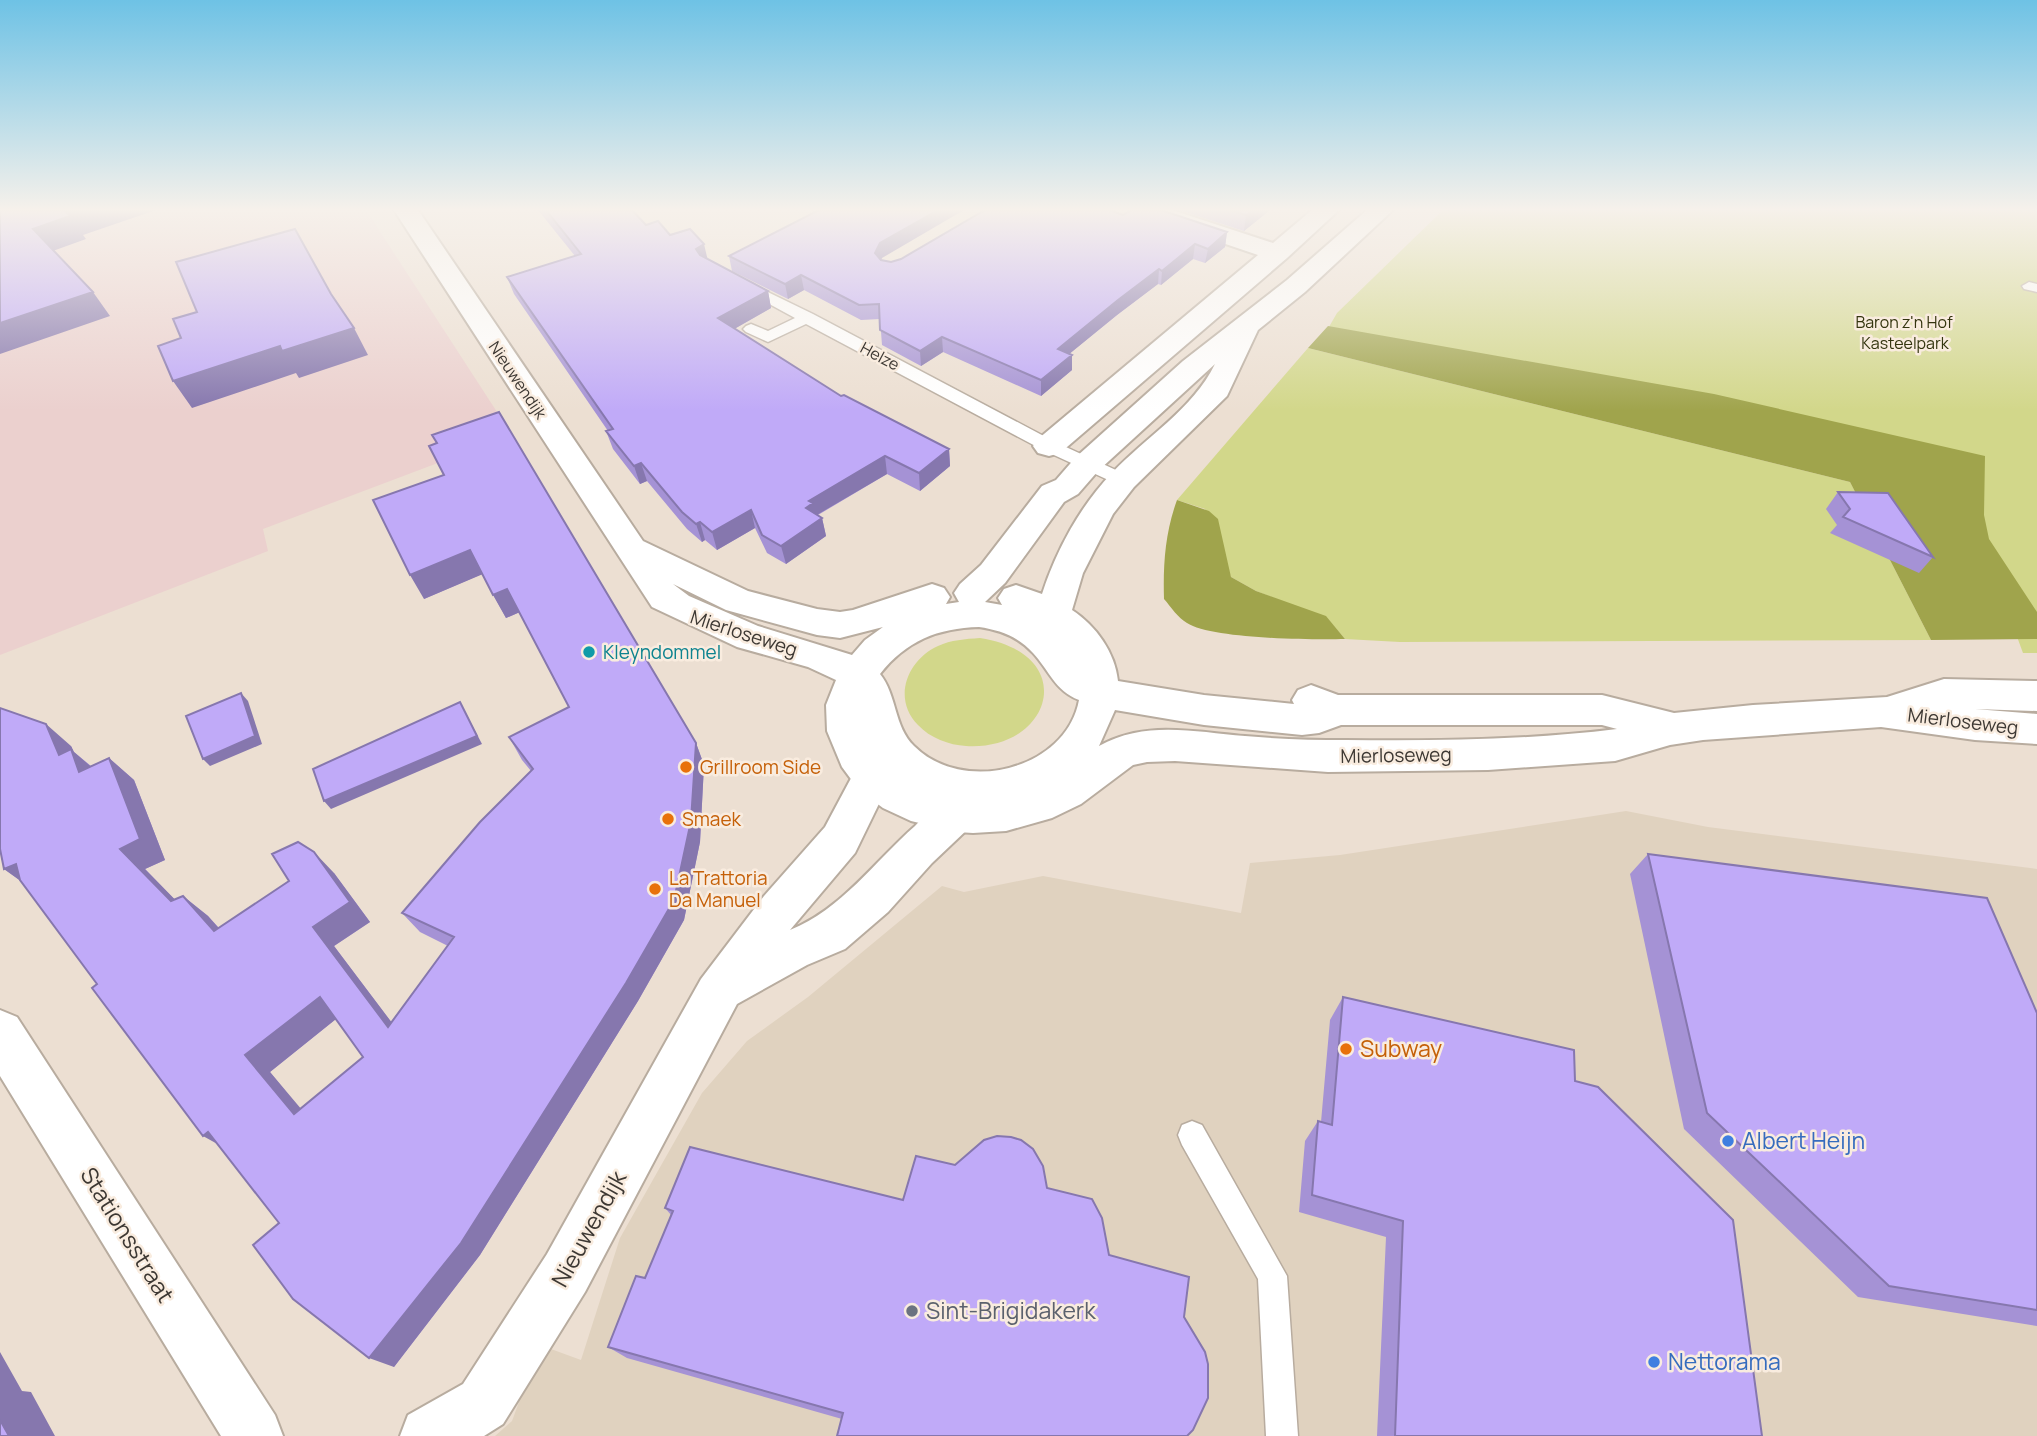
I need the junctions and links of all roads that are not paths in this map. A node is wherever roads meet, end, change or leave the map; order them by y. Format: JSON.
{"nodes":[{"id":1,"x":451,"y":277,"type":"edge"},
{"id":2,"x":1250,"y":277,"type":"edge"},
{"id":3,"x":1303,"y":277,"type":"edge"},
{"id":4,"x":732,"y":278,"type":"edge"},
{"id":5,"x":808,"y":317,"type":"junction"},
{"id":6,"x":1249,"y":323,"type":"junction"},
{"id":7,"x":751,"y":329,"type":"dead end"},
{"id":8,"x":1049,"y":446,"type":"junction"},
{"id":9,"x":1077,"y":476,"type":"junction"},
{"id":10,"x":1124,"y":480,"type":"junction"},
{"id":11,"x":632,"y":549,"type":"junction"},
{"id":12,"x":987,"y":601,"type":"junction"},
{"id":13,"x":684,"y":611,"type":"joint"},
{"id":14,"x":1054,"y":615,"type":"junction"},
{"id":15,"x":1100,"y":682,"type":"junction"},
{"id":16,"x":852,"y":686,"type":"junction"},
{"id":17,"x":2037,"y":696,"type":"edge"},
{"id":18,"x":1888,"y":712,"type":"junction"},
{"id":19,"x":1672,"y":729,"type":"junction"},
{"id":20,"x":2037,"y":729,"type":"edge"},
{"id":21,"x":871,"y":779,"type":"junction"},
{"id":22,"x":939,"y":801,"type":"junction"},
{"id":23,"x":717,"y":994,"type":"junction"},
{"id":24,"x":0,"y":1033,"type":"edge"},
{"id":25,"x":1192,"y":1135,"type":"dead end"},
{"id":26,"x":254,"y":1436,"type":"edge"},
{"id":27,"x":429,"y":1436,"type":"edge"},
{"id":28,"x":1282,"y":1436,"type":"edge"}],
"edges":[{"from":1,"to":11,"type":"main road","name":"Nieuwendijk"},
{"from":2,"to":8,"type":"main road"},
{"from":3,"to":6,"type":"main road"},
{"from":4,"to":5,"type":"lane","name":"Helze"},
{"from":5,"to":7,"type":"lane"},
{"from":5,"to":8,"type":"lane","name":"Helze"},
{"from":6,"to":9,"type":"main road"},
{"from":6,"to":10,"type":"main road"},
{"from":8,"to":9,"type":"lane","name":"Helze"},
{"from":9,"to":10,"type":"lane","name":"Helze"},
{"from":9,"to":12,"type":"main road"},
{"from":10,"to":14,"type":"main road"},
{"from":11,"to":12,"type":"main road"},
{"from":11,"to":13,"type":"main road","name":"Nieuwendijk"},
{"from":12,"to":14,"type":"main road"},
{"from":12,"to":15,"type":"main road","name":"Mierloseweg"},
{"from":12,"to":16,"type":"main road"},
{"from":13,"to":16,"type":"main road","name":"Mierloseweg"},
{"from":14,"to":15,"type":"main road"},
{"from":15,"to":19,"type":"main road","name":"Mierloseweg"},
{"from":15,"to":22,"type":"main road"},
{"from":16,"to":21,"type":"main road"},
{"from":16,"to":22,"type":"main road"},
{"from":17,"to":18,"type":"main road","name":"Mierloseweg"},
{"from":18,"to":19,"type":"main road","name":"Mierloseweg"},
{"from":18,"to":20,"type":"main road","name":"Mierloseweg"},
{"from":19,"to":22,"type":"main road","name":"Mierloseweg"},
{"from":21,"to":22,"type":"main road"},
{"from":21,"to":23,"type":"main road","name":"Nieuwendijk"},
{"from":22,"to":23,"type":"main road"},
{"from":23,"to":27,"type":"main road","name":"Nieuwendijk"},
{"from":24,"to":26,"type":"main road","name":"Stationsstraat"},
{"from":25,"to":28,"type":"lane"}]}
